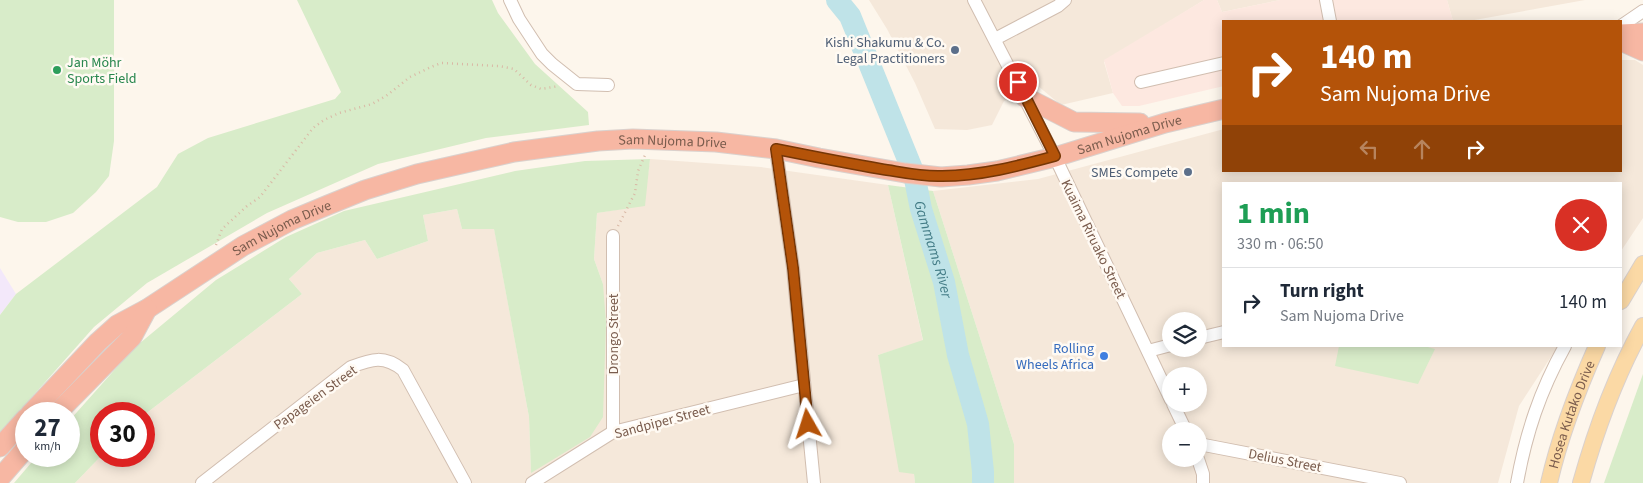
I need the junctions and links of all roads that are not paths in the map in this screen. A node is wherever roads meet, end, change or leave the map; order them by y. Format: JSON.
{"nodes":[{"id":1,"x":510,"y":0,"type":"edge"},
{"id":2,"x":974,"y":0,"type":"edge"},
{"id":3,"x":1065,"y":0,"type":"edge"},
{"id":4,"x":1326,"y":0,"type":"edge"},
{"id":5,"x":1643,"y":11,"type":"edge"},
{"id":6,"x":1330,"y":20,"type":"edge"},
{"id":7,"x":1622,"y":25,"type":"edge"},
{"id":8,"x":1643,"y":33,"type":"edge"},
{"id":9,"x":1622,"y":34,"type":"edge"},
{"id":10,"x":995,"y":39,"type":"junction"},
{"id":11,"x":1622,"y":41,"type":"edge"},
{"id":12,"x":1643,"y":51,"type":"edge"},
{"id":13,"x":1222,"y":63,"type":"edge"},
{"id":14,"x":1141,"y":82,"type":"dead end"},
{"id":15,"x":608,"y":85,"type":"dead end"},
{"id":16,"x":1025,"y":97,"type":"junction"},
{"id":17,"x":1222,"y":110,"type":"edge"},
{"id":18,"x":1164,"y":123,"type":"junction"},
{"id":19,"x":776,"y":149,"type":"junction"},
{"id":20,"x":1055,"y":156,"type":"junction"},
{"id":21,"x":613,"y":236,"type":"road end"},
{"id":22,"x":1643,"y":264,"type":"edge"},
{"id":23,"x":1622,"y":299,"type":"edge"},
{"id":24,"x":148,"y":309,"type":"junction"},
{"id":25,"x":1643,"y":326,"type":"edge"},
{"id":26,"x":1222,"y":332,"type":"edge"},
{"id":27,"x":1207,"y":336,"type":"edge"},
{"id":28,"x":1162,"y":347,"type":"edge"},
{"id":29,"x":1564,"y":347,"type":"edge"},
{"id":30,"x":1598,"y":347,"type":"edge"},
{"id":31,"x":1148,"y":351,"type":"junction"},
{"id":32,"x":1162,"y":381,"type":"edge"},
{"id":33,"x":804,"y":385,"type":"junction"},
{"id":34,"x":41,"y":402,"type":"edge"},
{"id":35,"x":68,"y":402,"type":"edge"},
{"id":36,"x":15,"y":430,"type":"edge"},
{"id":37,"x":613,"y":432,"type":"junction"},
{"id":38,"x":1207,"y":446,"type":"edge"},
{"id":39,"x":0,"y":447,"type":"edge"},
{"id":40,"x":15,"y":461,"type":"edge"},
{"id":41,"x":1201,"y":467,"type":"edge"},
{"id":42,"x":0,"y":478,"type":"edge"},
{"id":43,"x":202,"y":483,"type":"edge"},
{"id":44,"x":465,"y":483,"type":"edge"},
{"id":45,"x":532,"y":483,"type":"edge"},
{"id":46,"x":814,"y":483,"type":"edge"},
{"id":47,"x":1203,"y":483,"type":"edge"},
{"id":48,"x":1400,"y":483,"type":"edge"},
{"id":49,"x":1517,"y":483,"type":"edge"},
{"id":50,"x":1549,"y":483,"type":"edge"},
{"id":51,"x":1581,"y":483,"type":"edge"}],
"edges":[{"from":1,"to":15,"type":"street"},
{"from":2,"to":10,"type":"street","name":"Kuaima Riruako Street"},
{"from":3,"to":10,"type":"street"},
{"from":4,"to":6,"type":"street"},
{"from":5,"to":7,"type":"street"},
{"from":8,"to":9,"type":"highway"},
{"from":10,"to":16,"type":"street","name":"Kuaima Riruako Street"},
{"from":11,"to":12,"type":"highway"},
{"from":13,"to":14,"type":"street"},
{"from":16,"to":18,"type":"highway"},
{"from":16,"to":20,"type":"street","name":"Kuaima Riruako Street"},
{"from":17,"to":18,"type":"highway","name":"Sam Nujoma Drive"},
{"from":18,"to":20,"type":"highway","name":"Sam Nujoma Drive"},
{"from":19,"to":20,"type":"highway","name":"Sam Nujoma Drive"},
{"from":19,"to":24,"type":"highway","name":"Sam Nujoma Drive"},
{"from":19,"to":33,"type":"street"},
{"from":20,"to":31,"type":"street","name":"Kuaima Riruako Street"},
{"from":21,"to":37,"type":"street","name":"Drongo Street"},
{"from":22,"to":23,"type":"main road"},
{"from":24,"to":34,"type":"highway","name":"Sam Nujoma Drive"},
{"from":24,"to":35,"type":"highway","name":"Sam Nujoma Drive"},
{"from":25,"to":51,"type":"main road"},
{"from":26,"to":27,"type":"street"},
{"from":28,"to":31,"type":"street"},
{"from":29,"to":49,"type":"street"},
{"from":30,"to":50,"type":"main road","name":"Hosea Kutako Drive"},
{"from":31,"to":32,"type":"street","name":"Kuaima Riruako Street"},
{"from":33,"to":37,"type":"street","name":"Sandpiper Street"},
{"from":33,"to":46,"type":"street"},
{"from":36,"to":39,"type":"highway"},
{"from":37,"to":45,"type":"street","name":"Sandpiper Street"},
{"from":38,"to":48,"type":"street","name":"Delius Street"},
{"from":40,"to":42,"type":"highway"},
{"from":41,"to":47,"type":"street"},
{"from":43,"to":44,"type":"street","name":"Papageien Street"}]}
